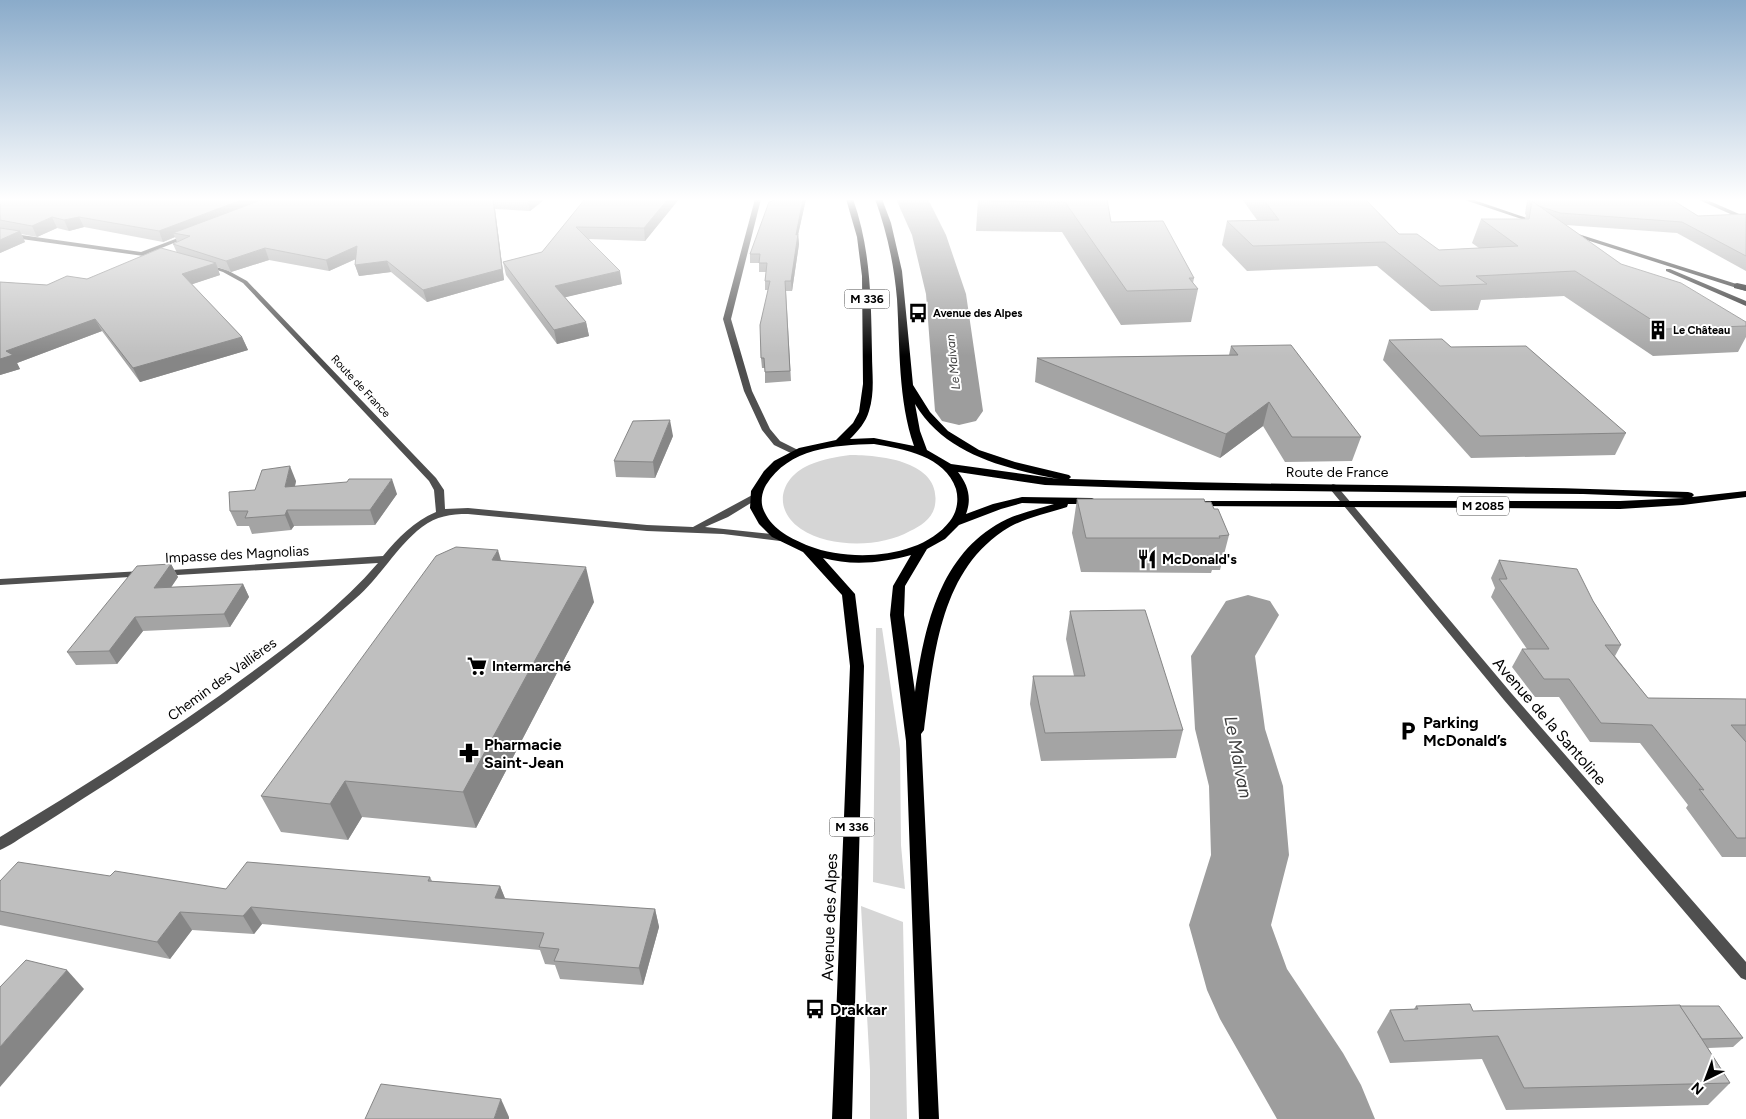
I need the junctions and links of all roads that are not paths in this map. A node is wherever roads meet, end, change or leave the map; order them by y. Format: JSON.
{"nodes":[{"id":1,"x":129,"y":251,"type":"edge"},
{"id":2,"x":147,"y":251,"type":"edge"},
{"id":3,"x":744,"y":251,"type":"edge"},
{"id":4,"x":865,"y":251,"type":"edge"},
{"id":5,"x":894,"y":251,"type":"edge"},
{"id":6,"x":1622,"y":251,"type":"edge"},
{"id":7,"x":1627,"y":251,"type":"edge"},
{"id":8,"x":142,"y":253,"type":"junction"},
{"id":9,"x":168,"y":258,"type":"edge"},
{"id":10,"x":196,"y":263,"type":"edge"},
{"id":11,"x":1743,"y":288,"type":"edge"},
{"id":12,"x":1746,"y":304,"type":"edge"},
{"id":13,"x":907,"y":383,"type":"junction"},
{"id":14,"x":840,"y":442,"type":"junction"},
{"id":15,"x":922,"y":452,"type":"junction"},
{"id":16,"x":798,"y":453,"type":"junction"},
{"id":17,"x":947,"y":468,"type":"junction"},
{"id":18,"x":1087,"y":482,"type":"junction"},
{"id":19,"x":1333,"y":487,"type":"junction"},
{"id":20,"x":1746,"y":494,"type":"edge"},
{"id":21,"x":756,"y":496,"type":"junction"},
{"id":22,"x":1728,"y":496,"type":"junction"},
{"id":23,"x":1078,"y":500,"type":"junction"},
{"id":24,"x":1106,"y":501,"type":"edge"},
{"id":25,"x":1183,"y":503,"type":"edge"},
{"id":26,"x":1346,"y":505,"type":"junction"},
{"id":27,"x":441,"y":513,"type":"junction"},
{"id":28,"x":956,"y":522,"type":"junction"},
{"id":29,"x":694,"y":529,"type":"junction"},
{"id":30,"x":780,"y":538,"type":"junction"},
{"id":31,"x":922,"y":547,"type":"junction"},
{"id":32,"x":809,"y":552,"type":"junction"},
{"id":33,"x":385,"y":559,"type":"junction"},
{"id":34,"x":0,"y":582,"type":"edge"},
{"id":35,"x":914,"y":741,"type":"junction"},
{"id":36,"x":0,"y":844,"type":"edge"},
{"id":37,"x":1746,"y":973,"type":"edge"},
{"id":38,"x":842,"y":1119,"type":"edge"},
{"id":39,"x":929,"y":1119,"type":"edge"}],
"edges":[{"from":1,"to":8,"type":"street"},
{"from":2,"to":8,"type":"street"},
{"from":3,"to":16,"type":"street"},
{"from":4,"to":14,"type":"main road","number":"M 336"},
{"from":5,"to":13,"type":"main road","number":"M 336"},
{"from":6,"to":12,"type":"main road"},
{"from":7,"to":11,"type":"main road"},
{"from":8,"to":9,"type":"street"},
{"from":10,"to":27,"type":"street","name":"Route de France"},
{"from":13,"to":15,"type":"main road","number":"M 336"},
{"from":13,"to":18,"type":"main road"},
{"from":14,"to":15,"type":"main road"},
{"from":14,"to":16,"type":"main road"},
{"from":15,"to":17,"type":"main road"},
{"from":16,"to":21,"type":"main road"},
{"from":17,"to":18,"type":"main road","name":"Route de France"},
{"from":17,"to":28,"type":"main road"},
{"from":18,"to":19,"type":"main road","name":"Route de France"},
{"from":19,"to":22,"type":"main road","name":"Route de France"},
{"from":19,"to":26,"type":"street","name":"Avenue de la Santoline"},
{"from":20,"to":22,"type":"main road","name":"Route de France"},
{"from":21,"to":29,"type":"street"},
{"from":21,"to":30,"type":"main road"},
{"from":22,"to":26,"type":"main road","name":"Route de France","number":"M 2085"},
{"from":23,"to":24,"type":"main road"},
{"from":23,"to":28,"type":"main road"},
{"from":23,"to":35,"type":"main road"},
{"from":25,"to":26,"type":"main road","name":"Route de France","number":"M 2085"},
{"from":26,"to":37,"type":"street","name":"Avenue de la Santoline"},
{"from":27,"to":29,"type":"street"},
{"from":27,"to":33,"type":"street","name":"Chemin des Vallières"},
{"from":28,"to":31,"type":"main road"},
{"from":29,"to":30,"type":"street"},
{"from":30,"to":32,"type":"main road"},
{"from":31,"to":32,"type":"main road"},
{"from":31,"to":35,"type":"main road"},
{"from":32,"to":38,"type":"main road","name":"Avenue des Alpes","number":"M 336"},
{"from":33,"to":34,"type":"street","name":"Impasse des Magnolias"},
{"from":33,"to":36,"type":"street","name":"Chemin des Vallières"},
{"from":35,"to":39,"type":"main road"}]}
